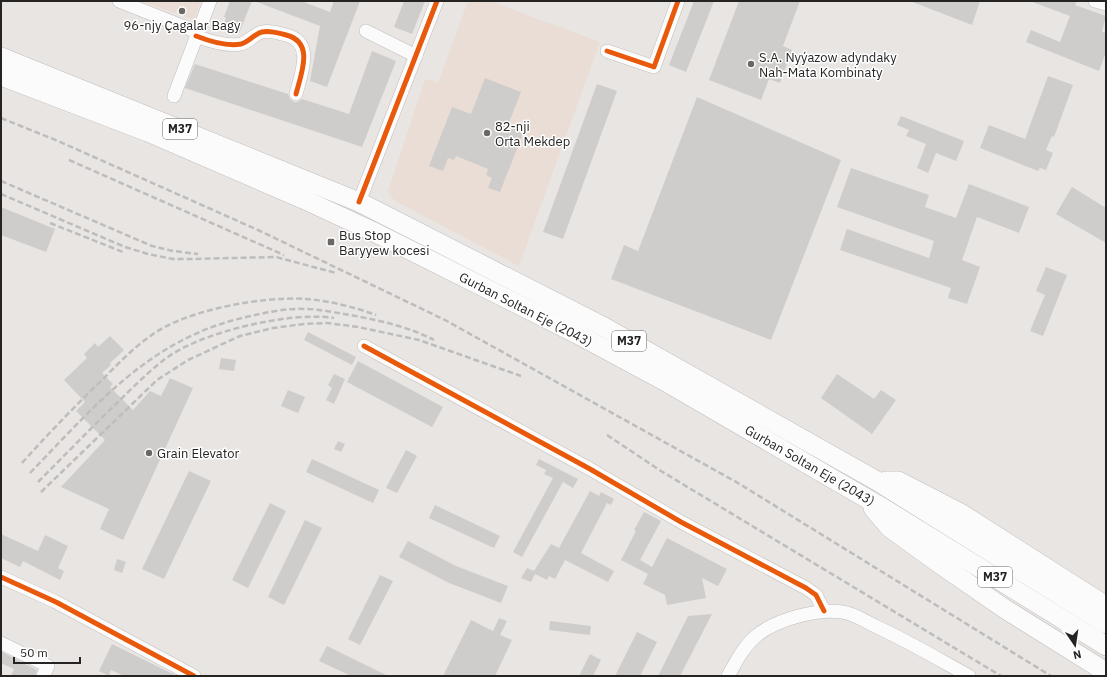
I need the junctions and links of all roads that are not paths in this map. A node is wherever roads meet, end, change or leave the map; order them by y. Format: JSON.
{"nodes":[{"id":1,"x":119,"y":1,"type":"edge"},
{"id":2,"x":210,"y":1,"type":"edge"},
{"id":3,"x":437,"y":1,"type":"edge"},
{"id":4,"x":678,"y":1,"type":"edge"},
{"id":5,"x":1095,"y":1,"type":"edge"},
{"id":6,"x":1106,"y":4,"type":"edge"},
{"id":7,"x":366,"y":31,"type":"dead end"},
{"id":8,"x":196,"y":34,"type":"junction"},
{"id":9,"x":607,"y":51,"type":"dead end"},
{"id":10,"x":1,"y":52,"type":"edge"},
{"id":11,"x":416,"y":56,"type":"junction"},
{"id":12,"x":1,"y":57,"type":"edge"},
{"id":13,"x":25,"y":66,"type":"junction"},
{"id":14,"x":1,"y":76,"type":"edge"},
{"id":15,"x":296,"y":94,"type":"dead end"},
{"id":16,"x":174,"y":96,"type":"dead end"},
{"id":17,"x":360,"y":202,"type":"junction"},
{"id":18,"x":364,"y":346,"type":"dead end"},
{"id":19,"x":877,"y":481,"type":"junction"},
{"id":20,"x":862,"y":495,"type":"junction"},
{"id":21,"x":1,"y":577,"type":"edge"},
{"id":22,"x":1106,"y":606,"type":"edge"},
{"id":23,"x":824,"y":611,"type":"junction"},
{"id":24,"x":1106,"y":624,"type":"edge"},
{"id":25,"x":1,"y":643,"type":"edge"},
{"id":26,"x":1106,"y":646,"type":"edge"},
{"id":27,"x":1106,"y":672,"type":"edge"},
{"id":28,"x":43,"y":676,"type":"edge"},
{"id":29,"x":194,"y":676,"type":"edge"},
{"id":30,"x":728,"y":676,"type":"edge"},
{"id":31,"x":969,"y":676,"type":"edge"}],
"edges":[{"from":1,"to":8,"type":"street"},
{"from":2,"to":8,"type":"street"},
{"from":3,"to":11,"type":"street"},
{"from":4,"to":9,"type":"street"},
{"from":5,"to":6,"type":"street"},
{"from":7,"to":11,"type":"street"},
{"from":8,"to":15,"type":"street"},
{"from":8,"to":16,"type":"street"},
{"from":10,"to":13,"type":"highway"},
{"from":11,"to":17,"type":"street"},
{"from":12,"to":13,"type":"highway","name":"Gurban Soltan Eje (2043)","number":"M37"},
{"from":13,"to":17,"type":"highway","name":"Gurban Soltan Eje (2043)","number":"M37"},
{"from":14,"to":20,"type":"highway","name":"Gurban Soltan Eje (2043)","number":"M37"},
{"from":17,"to":19,"type":"highway","name":"Gurban Soltan Eje (2043)","number":"M37"},
{"from":18,"to":23,"type":"street"},
{"from":19,"to":22,"type":"highway"},
{"from":19,"to":24,"type":"highway","name":"Gurban Soltan Eje (2043)","number":"M37"},
{"from":20,"to":26,"type":"highway","name":"Gurban Soltan Eje (2043)","number":"M37"},
{"from":20,"to":27,"type":"highway"},
{"from":21,"to":29,"type":"street"},
{"from":23,"to":30,"type":"street"},
{"from":23,"to":31,"type":"street"},
{"from":25,"to":28,"type":"street"}]}
